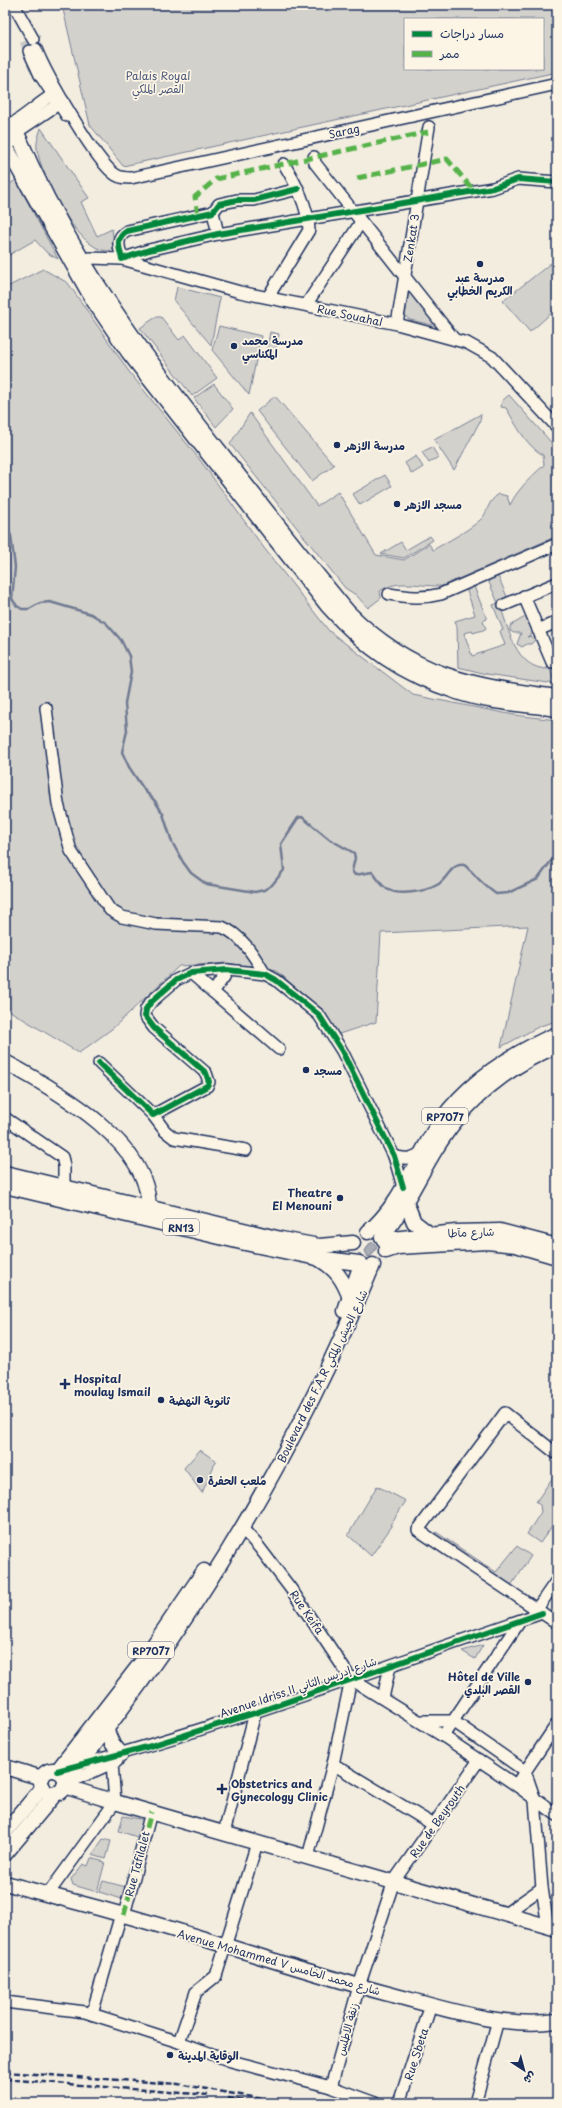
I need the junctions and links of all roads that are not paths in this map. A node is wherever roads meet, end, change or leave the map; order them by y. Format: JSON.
{"nodes":[{"id":1,"x":15,"y":7,"type":"edge"},
{"id":2,"x":31,"y":45,"type":"junction"},
{"id":3,"x":40,"y":75,"type":"junction"},
{"id":4,"x":557,"y":84,"type":"edge"},
{"id":5,"x":58,"y":98,"type":"junction"},
{"id":6,"x":37,"y":104,"type":"junction"},
{"id":7,"x":42,"y":115,"type":"junction"},
{"id":8,"x":67,"y":117,"type":"junction"},
{"id":9,"x":11,"y":125,"type":"edge"},
{"id":10,"x":429,"y":127,"type":"dead end"},
{"id":11,"x":78,"y":128,"type":"junction"},
{"id":12,"x":5,"y":142,"type":"edge"},
{"id":13,"x":5,"y":145,"type":"edge"},
{"id":14,"x":314,"y":158,"type":"dead end"},
{"id":15,"x":284,"y":164,"type":"dead end"},
{"id":16,"x":557,"y":182,"type":"edge"},
{"id":17,"x":298,"y":189,"type":"junction"},
{"id":18,"x":417,"y":201,"type":"junction"},
{"id":19,"x":353,"y":211,"type":"junction"},
{"id":20,"x":213,"y":212,"type":"junction"},
{"id":21,"x":309,"y":219,"type":"junction"},
{"id":22,"x":361,"y":222,"type":"junction"},
{"id":23,"x":218,"y":234,"type":"junction"},
{"id":24,"x":117,"y":259,"type":"junction"},
{"id":25,"x":76,"y":261,"type":"junction"},
{"id":26,"x":405,"y":277,"type":"junction"},
{"id":27,"x":268,"y":297,"type":"junction"},
{"id":28,"x":306,"y":305,"type":"junction"},
{"id":29,"x":397,"y":324,"type":"junction"},
{"id":30,"x":454,"y":339,"type":"junction"},
{"id":31,"x":557,"y":427,"type":"edge"},
{"id":32,"x":557,"y":544,"type":"edge"},
{"id":33,"x":557,"y":583,"type":"edge"},
{"id":34,"x":389,"y":594,"type":"dead end"},
{"id":35,"x":524,"y":596,"type":"junction"},
{"id":36,"x":504,"y":605,"type":"dead end"},
{"id":37,"x":557,"y":622,"type":"edge"},
{"id":38,"x":538,"y":630,"type":"junction"},
{"id":39,"x":557,"y":660,"type":"edge"},
{"id":40,"x":557,"y":697,"type":"edge"},
{"id":41,"x":46,"y":708,"type":"dead end"},
{"id":42,"x":557,"y":709,"type":"edge"},
{"id":43,"x":227,"y":970,"type":"junction"},
{"id":44,"x":191,"y":973,"type":"junction"},
{"id":45,"x":265,"y":974,"type":"junction"},
{"id":46,"x":213,"y":992,"type":"junction"},
{"id":47,"x":557,"y":1034,"type":"edge"},
{"id":48,"x":557,"y":1046,"type":"edge"},
{"id":49,"x":279,"y":1049,"type":"dead end"},
{"id":50,"x":5,"y":1062,"type":"edge"},
{"id":51,"x":99,"y":1063,"type":"dead end"},
{"id":52,"x":153,"y":1115,"type":"junction"},
{"id":53,"x":5,"y":1118,"type":"edge"},
{"id":54,"x":246,"y":1150,"type":"dead end"},
{"id":55,"x":422,"y":1152,"type":"junction"},
{"id":56,"x":394,"y":1156,"type":"junction"},
{"id":57,"x":5,"y":1173,"type":"edge"},
{"id":58,"x":5,"y":1186,"type":"edge"},
{"id":59,"x":64,"y":1187,"type":"junction"},
{"id":60,"x":403,"y":1187,"type":"junction"},
{"id":61,"x":406,"y":1202,"type":"junction"},
{"id":62,"x":148,"y":1212,"type":"junction"},
{"id":63,"x":368,"y":1232,"type":"junction"},
{"id":64,"x":431,"y":1235,"type":"junction"},
{"id":65,"x":353,"y":1243,"type":"junction"},
{"id":66,"x":384,"y":1243,"type":"junction"},
{"id":67,"x":557,"y":1246,"type":"edge"},
{"id":68,"x":557,"y":1257,"type":"edge"},
{"id":69,"x":317,"y":1258,"type":"junction"},
{"id":70,"x":364,"y":1264,"type":"junction"},
{"id":71,"x":350,"y":1298,"type":"junction"},
{"id":72,"x":556,"y":1451,"type":"edge"},
{"id":73,"x":242,"y":1528,"type":"junction"},
{"id":74,"x":557,"y":1580,"type":"edge"},
{"id":75,"x":537,"y":1613,"type":"junction"},
{"id":76,"x":520,"y":1621,"type":"junction"},
{"id":77,"x":557,"y":1623,"type":"edge"},
{"id":78,"x":390,"y":1666,"type":"junction"},
{"id":79,"x":351,"y":1679,"type":"junction"},
{"id":80,"x":383,"y":1698,"type":"junction"},
{"id":81,"x":255,"y":1713,"type":"junction"},
{"id":82,"x":422,"y":1721,"type":"junction"},
{"id":83,"x":453,"y":1722,"type":"junction"},
{"id":84,"x":557,"y":1724,"type":"edge"},
{"id":85,"x":106,"y":1729,"type":"junction"},
{"id":86,"x":443,"y":1736,"type":"junction"},
{"id":87,"x":116,"y":1758,"type":"junction"},
{"id":88,"x":479,"y":1760,"type":"junction"},
{"id":89,"x":333,"y":1764,"type":"junction"},
{"id":90,"x":79,"y":1765,"type":"junction"},
{"id":91,"x":5,"y":1767,"type":"edge"},
{"id":92,"x":526,"y":1771,"type":"junction"},
{"id":93,"x":43,"y":1782,"type":"junction"},
{"id":94,"x":62,"y":1783,"type":"junction"},
{"id":95,"x":516,"y":1785,"type":"junction"},
{"id":96,"x":535,"y":1800,"type":"junction"},
{"id":97,"x":115,"y":1802,"type":"junction"},
{"id":98,"x":151,"y":1812,"type":"junction"},
{"id":99,"x":557,"y":1815,"type":"edge"},
{"id":100,"x":434,"y":1825,"type":"junction"},
{"id":101,"x":5,"y":1832,"type":"edge"},
{"id":102,"x":224,"y":1832,"type":"junction"},
{"id":103,"x":257,"y":1843,"type":"junction"},
{"id":104,"x":5,"y":1854,"type":"edge"},
{"id":105,"x":308,"y":1856,"type":"junction"},
{"id":106,"x":394,"y":1881,"type":"junction"},
{"id":107,"x":5,"y":1882,"type":"edge"},
{"id":108,"x":542,"y":1888,"type":"junction"},
{"id":109,"x":48,"y":1894,"type":"junction"},
{"id":110,"x":505,"y":1914,"type":"junction"},
{"id":111,"x":122,"y":1915,"type":"junction"},
{"id":112,"x":553,"y":1928,"type":"edge"},
{"id":113,"x":226,"y":1947,"type":"junction"},
{"id":114,"x":359,"y":1986,"type":"junction"},
{"id":115,"x":5,"y":2002,"type":"edge"},
{"id":116,"x":431,"y":2004,"type":"junction"},
{"id":117,"x":92,"y":2014,"type":"junction"},
{"id":118,"x":498,"y":2020,"type":"junction"},
{"id":119,"x":557,"y":2021,"type":"edge"},
{"id":120,"x":179,"y":2042,"type":"junction"},
{"id":121,"x":332,"y":2087,"type":"junction"},
{"id":122,"x":375,"y":2103,"type":"edge"},
{"id":123,"x":399,"y":2103,"type":"edge"},
{"id":124,"x":475,"y":2103,"type":"edge"}],
"edges":[{"from":1,"to":2,"type":"street"},
{"from":2,"to":3,"type":"street"},
{"from":2,"to":5,"type":"street"},
{"from":3,"to":5,"type":"street"},
{"from":3,"to":6,"type":"street"},
{"from":4,"to":11,"type":"street","name":"Sarag"},
{"from":5,"to":6,"type":"street"},
{"from":5,"to":7,"type":"street"},
{"from":5,"to":8,"type":"street"},
{"from":5,"to":11,"type":"street"},
{"from":6,"to":9,"type":"street"},
{"from":7,"to":8,"type":"street"},
{"from":7,"to":9,"type":"street"},
{"from":8,"to":11,"type":"street"},
{"from":9,"to":12,"type":"main road"},
{"from":9,"to":25,"type":"main road"},
{"from":10,"to":18,"type":"street","name":"Zenkat 3"},
{"from":13,"to":25,"type":"main road"},
{"from":14,"to":19,"type":"street"},
{"from":15,"to":17,"type":"street"},
{"from":16,"to":18,"type":"street"},
{"from":17,"to":20,"type":"street"},
{"from":17,"to":21,"type":"street"},
{"from":18,"to":19,"type":"street"},
{"from":18,"to":26,"type":"street","name":"Zenkat 3"},
{"from":19,"to":21,"type":"street"},
{"from":19,"to":22,"type":"street"},
{"from":20,"to":23,"type":"street"},
{"from":20,"to":24,"type":"street"},
{"from":21,"to":23,"type":"street"},
{"from":21,"to":27,"type":"street"},
{"from":22,"to":26,"type":"street"},
{"from":22,"to":28,"type":"street"},
{"from":23,"to":24,"type":"street"},
{"from":24,"to":25,"type":"street"},
{"from":24,"to":27,"type":"street","name":"Rue Souahal"},
{"from":25,"to":40,"type":"main road"},
{"from":25,"to":42,"type":"main road"},
{"from":26,"to":29,"type":"street","name":"Zenkat 3"},
{"from":26,"to":30,"type":"street"},
{"from":27,"to":28,"type":"street","name":"Rue Souahal"},
{"from":28,"to":29,"type":"street","name":"Rue Souahal"},
{"from":29,"to":30,"type":"street","name":"Rue Souahal"},
{"from":30,"to":31,"type":"street","name":"Rue Souahal"},
{"from":32,"to":34,"type":"street"},
{"from":33,"to":35,"type":"street"},
{"from":35,"to":36,"type":"street"},
{"from":35,"to":38,"type":"street"},
{"from":37,"to":38,"type":"street"},
{"from":38,"to":39,"type":"street"},
{"from":41,"to":45,"type":"street"},
{"from":43,"to":44,"type":"street"},
{"from":43,"to":45,"type":"street"},
{"from":43,"to":46,"type":"street"},
{"from":44,"to":46,"type":"street"},
{"from":44,"to":52,"type":"street"},
{"from":45,"to":56,"type":"street"},
{"from":46,"to":49,"type":"street"},
{"from":47,"to":55,"type":"main road","number":"RP7077"},
{"from":48,"to":61,"type":"main road","number":"RP7077"},
{"from":50,"to":62,"type":"main road"},
{"from":51,"to":52,"type":"street"},
{"from":52,"to":54,"type":"street"},
{"from":53,"to":59,"type":"street"},
{"from":55,"to":56,"type":"street"},
{"from":55,"to":60,"type":"main road","number":"RP7077"},
{"from":56,"to":60,"type":"street"},
{"from":57,"to":59,"type":"main road","number":"RN13"},
{"from":58,"to":62,"type":"main road","number":"RN13"},
{"from":59,"to":62,"type":"main road","number":"RN13"},
{"from":60,"to":63,"type":"main road","number":"RP7077"},
{"from":61,"to":64,"type":"main road"},
{"from":61,"to":66,"type":"main road","number":"RP7077"},
{"from":62,"to":65,"type":"main road","number":"RN13"},
{"from":62,"to":69,"type":"main road","number":"RN13"},
{"from":63,"to":65,"type":"main road"},
{"from":63,"to":66,"type":"main road"},
{"from":64,"to":66,"type":"main road","name":"شارع مآطا"},
{"from":64,"to":67,"type":"main road","name":"شارع مآطا"},
{"from":65,"to":70,"type":"main road"},
{"from":66,"to":68,"type":"main road"},
{"from":66,"to":70,"type":"main road"},
{"from":69,"to":70,"type":"main road","number":"RN13"},
{"from":69,"to":71,"type":"main road"},
{"from":70,"to":71,"type":"main road","name":"Boulevard des F.A.R شارع الجيش الملكي","number":"RP7077"},
{"from":70,"to":73,"type":"main road","name":"Boulevard des F.A.R شارع الجيش الملكي","number":"RP7077"},
{"from":71,"to":94,"type":"main road","name":"Boulevard des F.A.R شارع الجيش الملكي","number":"RP7077"},
{"from":72,"to":75,"type":"street"},
{"from":73,"to":79,"type":"street","name":"Rue Keifa"},
{"from":73,"to":85,"type":"main road","name":"Boulevard des F.A.R شارع الجيش الملكي","number":"RP7077"},
{"from":74,"to":75,"type":"street"},
{"from":75,"to":76,"type":"street","name":"Avenue Idriss II شارع إدريس الثاني"},
{"from":75,"to":77,"type":"street"},
{"from":76,"to":78,"type":"street","name":"Avenue Idriss II شارع إدريس الثاني"},
{"from":76,"to":83,"type":"street"},
{"from":78,"to":79,"type":"street","name":"Avenue Idriss II شارع إدريس الثاني"},
{"from":78,"to":80,"type":"street"},
{"from":79,"to":80,"type":"street"},
{"from":79,"to":81,"type":"street","name":"Avenue Idriss II شارع إدريس الثاني"},
{"from":79,"to":89,"type":"street"},
{"from":80,"to":82,"type":"street"},
{"from":81,"to":87,"type":"street","name":"Avenue Idriss II شارع إدريس الثاني"},
{"from":81,"to":102,"type":"street"},
{"from":82,"to":83,"type":"street"},
{"from":82,"to":86,"type":"street"},
{"from":83,"to":86,"type":"street"},
{"from":83,"to":92,"type":"street"},
{"from":84,"to":92,"type":"street"},
{"from":85,"to":87,"type":"main road"},
{"from":85,"to":90,"type":"main road","name":"Boulevard des F.A.R شارع الجيش الملكي","number":"RP7077"},
{"from":86,"to":88,"type":"street"},
{"from":87,"to":90,"type":"street","name":"Avenue Idriss II شارع إدريس الثاني"},
{"from":87,"to":94,"type":"street","name":"Avenue Idriss II شارع إدريس الثاني"},
{"from":87,"to":97,"type":"street"},
{"from":88,"to":95,"type":"street"},
{"from":88,"to":100,"type":"street","name":"Rue de Beyrouth"},
{"from":89,"to":100,"type":"street"},
{"from":89,"to":105,"type":"street"},
{"from":90,"to":94,"type":"main road","name":"Boulevard des F.A.R شارع الجيش الملكي","number":"RP7077"},
{"from":91,"to":93,"type":"main road"},
{"from":92,"to":95,"type":"street"},
{"from":92,"to":96,"type":"street"},
{"from":93,"to":94,"type":"main road"},
{"from":93,"to":94,"type":"main road","number":"RP7077"},
{"from":93,"to":101,"type":"main road","number":"RP7077"},
{"from":94,"to":97,"type":"main road"},
{"from":94,"to":104,"type":"main road","name":"Boulevard des F.A.R شارع الجيش الملكي","number":"RP7077"},
{"from":95,"to":96,"type":"street"},
{"from":96,"to":99,"type":"street"},
{"from":96,"to":108,"type":"street"},
{"from":97,"to":98,"type":"main road"},
{"from":97,"to":109,"type":"street"},
{"from":98,"to":102,"type":"main road"},
{"from":98,"to":111,"type":"street","name":"Rue Tafilalet"},
{"from":100,"to":106,"type":"street","name":"Rue de Beyrouth"},
{"from":102,"to":103,"type":"main road"},
{"from":103,"to":105,"type":"main road"},
{"from":103,"to":113,"type":"street"},
{"from":105,"to":106,"type":"main road"},
{"from":106,"to":110,"type":"main road"},
{"from":106,"to":114,"type":"street","name":"زنقة الاطلس"},
{"from":107,"to":109,"type":"main road","name":"Avenue Mohammed V شارع محمد الخامس"},
{"from":108,"to":110,"type":"street"},
{"from":108,"to":112,"type":"street"},
{"from":109,"to":111,"type":"main road","name":"Avenue Mohammed V شارع محمد الخامس"},
{"from":110,"to":112,"type":"main road"},
{"from":111,"to":113,"type":"main road","name":"Avenue Mohammed V شارع محمد الخامس"},
{"from":111,"to":117,"type":"street","name":"Rue Tafilalet"},
{"from":113,"to":114,"type":"main road","name":"Avenue Mohammed V شارع محمد الخامس"},
{"from":113,"to":120,"type":"street"},
{"from":114,"to":116,"type":"main road","name":"Avenue Mohammed V شارع محمد الخامس"},
{"from":114,"to":121,"type":"street","name":"زنقة الاطلس"},
{"from":115,"to":117,"type":"street"},
{"from":116,"to":118,"type":"main road","name":"Avenue Mohammed V شارع محمد الخامس"},
{"from":116,"to":123,"type":"street","name":"Rue Sbeta"},
{"from":117,"to":120,"type":"street"},
{"from":118,"to":119,"type":"main road","name":"Avenue Mohammed V شارع محمد الخامس"},
{"from":118,"to":124,"type":"street"},
{"from":120,"to":121,"type":"street"},
{"from":121,"to":122,"type":"street"}]}
